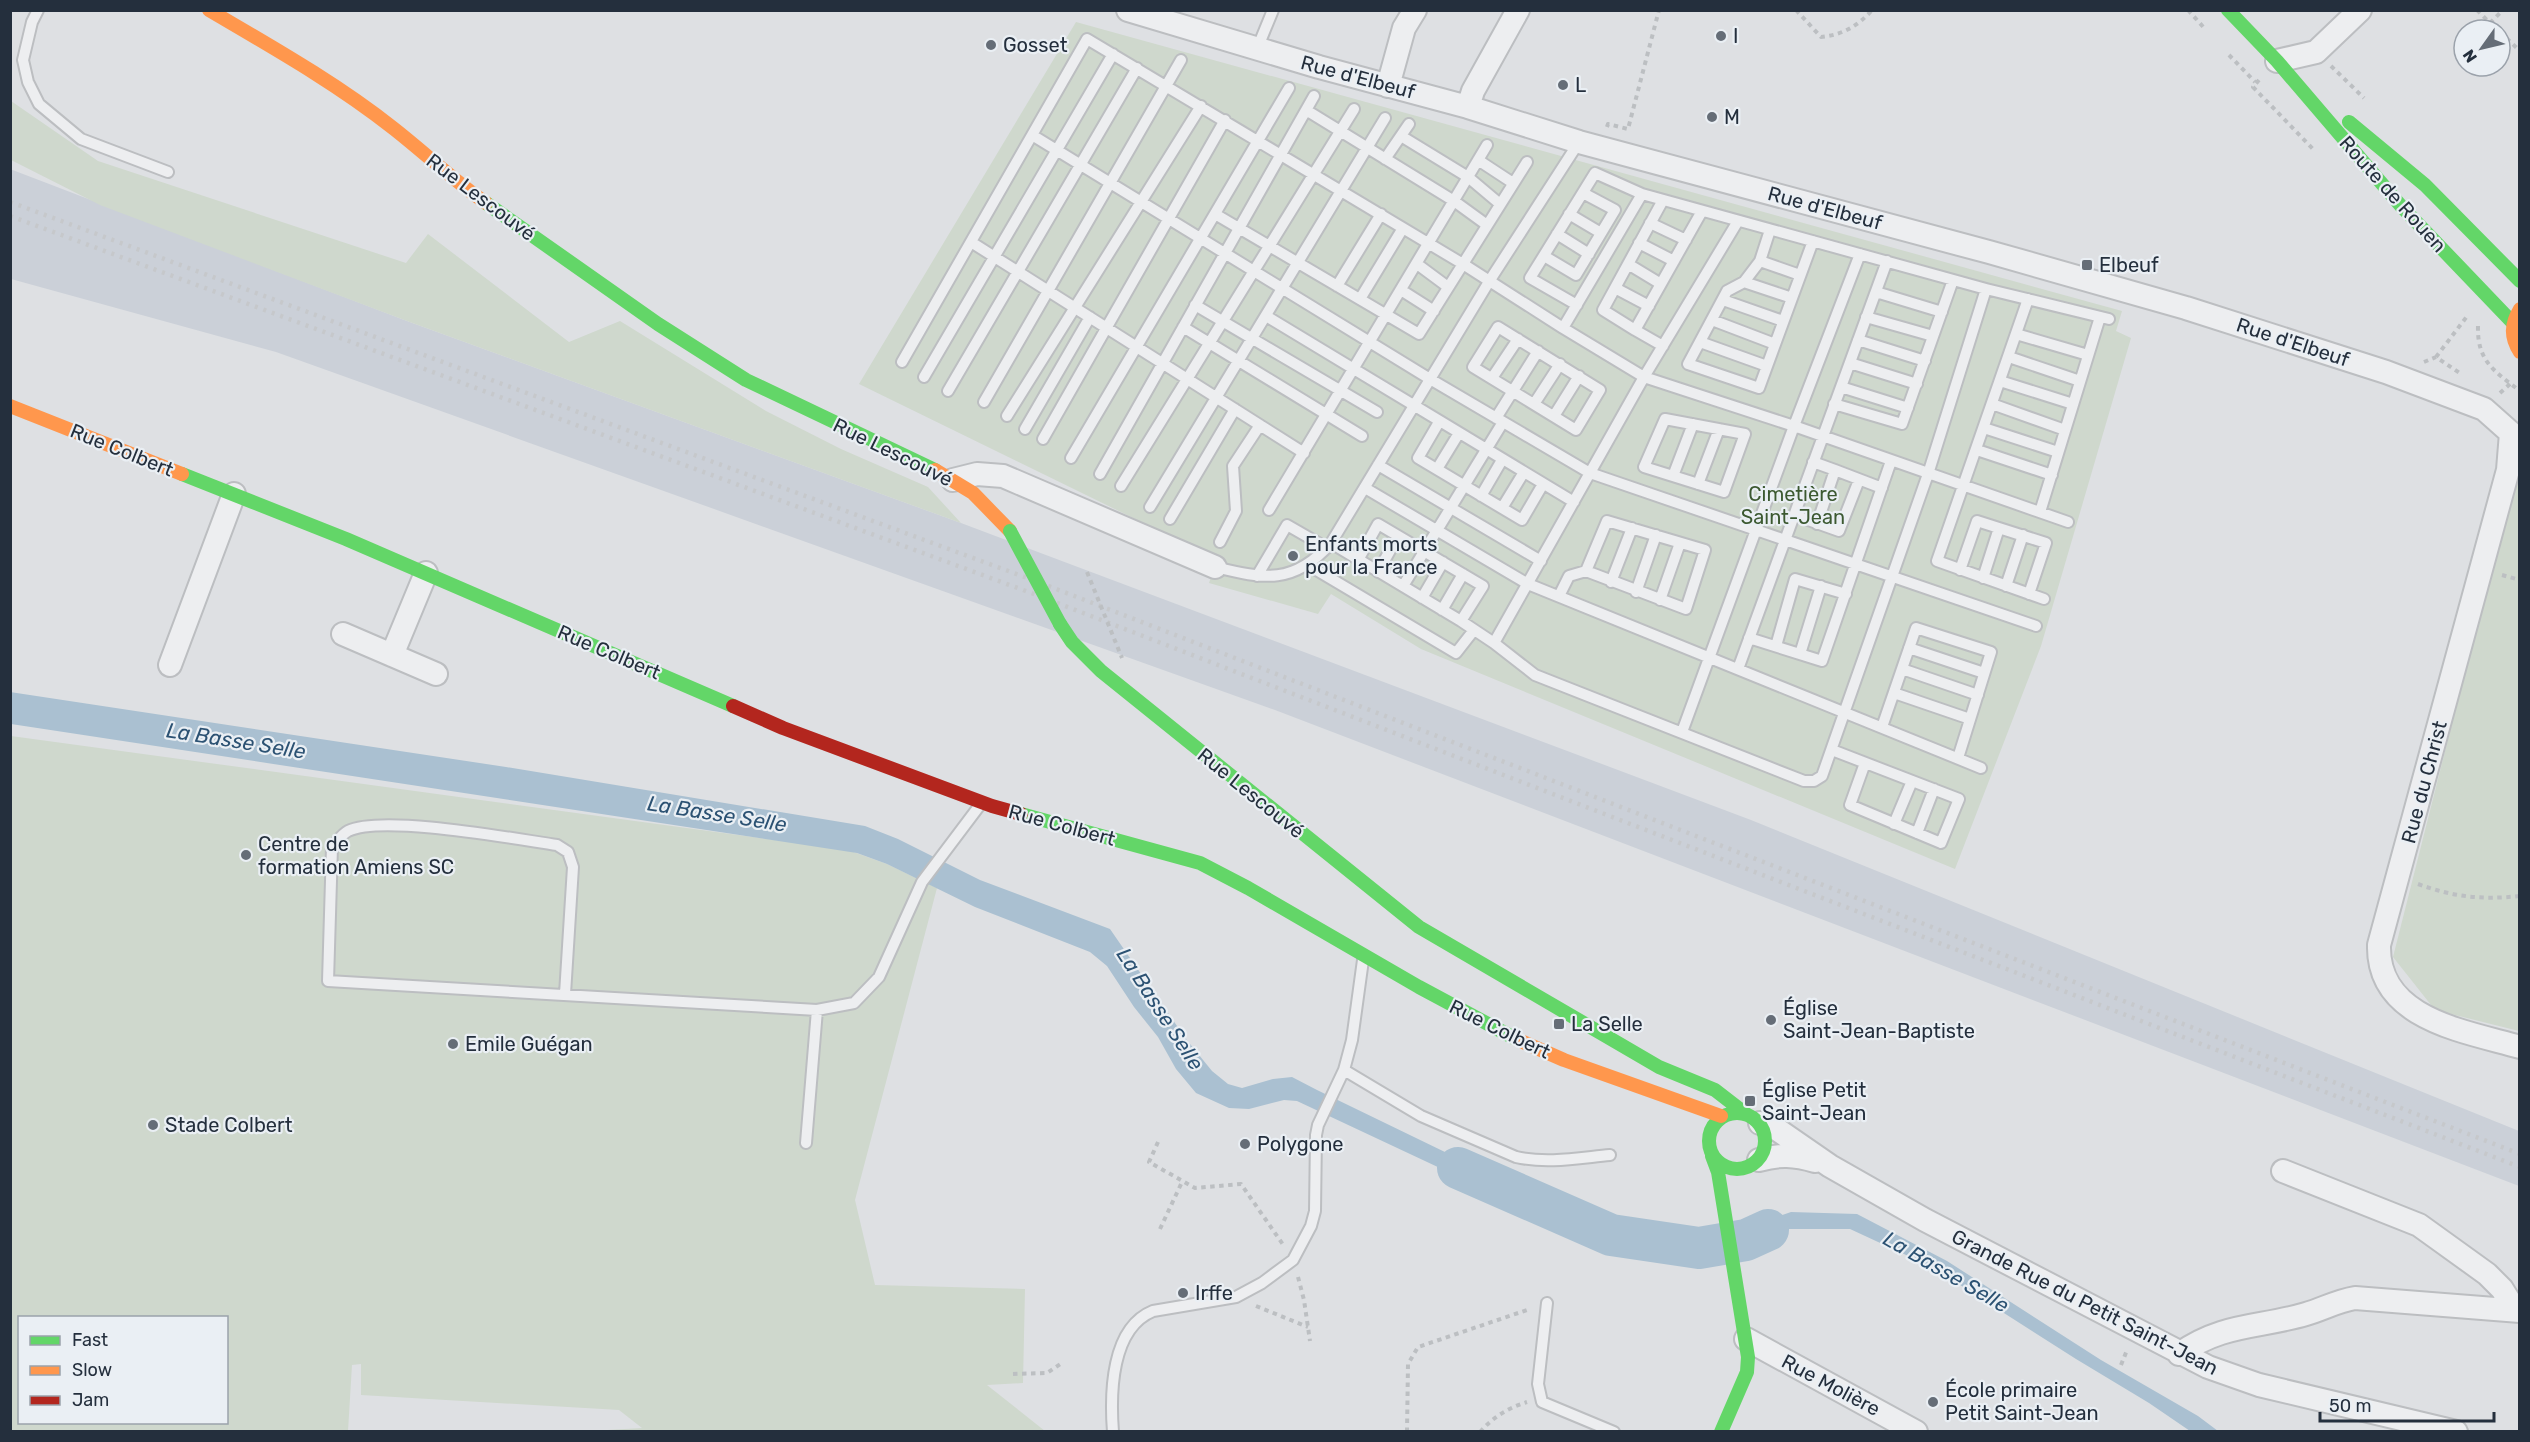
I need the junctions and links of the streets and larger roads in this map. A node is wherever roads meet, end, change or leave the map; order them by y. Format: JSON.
{"nodes":[{"id":1,"x":209,"y":10,"type":"edge"},
{"id":2,"x":1128,"y":10,"type":"edge"},
{"id":3,"x":1414,"y":10,"type":"edge"},
{"id":4,"x":1518,"y":10,"type":"edge"},
{"id":5,"x":2228,"y":10,"type":"edge"},
{"id":6,"x":2360,"y":10,"type":"edge"},
{"id":7,"x":2277,"y":61,"type":"junction"},
{"id":8,"x":1388,"y":86,"type":"junction"},
{"id":9,"x":1468,"y":107,"type":"junction"},
{"id":10,"x":2520,"y":281,"type":"edge"},
{"id":11,"x":2520,"y":309,"type":"edge"},
{"id":12,"x":2513,"y":323,"type":"junction"},
{"id":13,"x":2520,"y":352,"type":"edge"},
{"id":14,"x":10,"y":406,"type":"edge"},
{"id":15,"x":2515,"y":431,"type":"edge"},
{"id":16,"x":953,"y":480,"type":"junction"},
{"id":17,"x":234,"y":494,"type":"junction"},
{"id":18,"x":1215,"y":567,"type":"road end"},
{"id":19,"x":426,"y":573,"type":"junction"},
{"id":20,"x":343,"y":634,"type":"dead end"},
{"id":21,"x":392,"y":655,"type":"junction"},
{"id":22,"x":170,"y":665,"type":"dead end"},
{"id":23,"x":436,"y":674,"type":"dead end"},
{"id":24,"x":2520,"y":1047,"type":"edge"},
{"id":25,"x":1659,"y":1067,"type":"junction"},
{"id":26,"x":1685,"y":1101,"type":"junction"},
{"id":27,"x":1721,"y":1116,"type":"junction"},
{"id":28,"x":1753,"y":1118,"type":"junction"},
{"id":29,"x":1709,"y":1134,"type":"junction"},
{"id":30,"x":1712,"y":1156,"type":"junction"},
{"id":31,"x":1751,"y":1164,"type":"junction"},
{"id":32,"x":1830,"y":1166,"type":"junction"},
{"id":33,"x":2283,"y":1171,"type":"dead end"},
{"id":34,"x":1723,"y":1203,"type":"junction"},
{"id":35,"x":2517,"y":1310,"type":"edge"},
{"id":36,"x":1746,"y":1340,"type":"junction"},
{"id":37,"x":2179,"y":1354,"type":"junction"},
{"id":38,"x":1721,"y":1431,"type":"edge"},
{"id":39,"x":1916,"y":1431,"type":"edge"},
{"id":40,"x":2456,"y":1431,"type":"edge"}],
"edges":[{"from":1,"to":16,"type":"street","name":"Rue Lescouvé"},
{"from":2,"to":8,"type":"street","name":"Rue d'Elbeuf"},
{"from":3,"to":8,"type":"street"},
{"from":4,"to":9,"type":"street"},
{"from":5,"to":7,"type":"street","name":"Route de Rouen"},
{"from":6,"to":7,"type":"street"},
{"from":7,"to":10,"type":"street","name":"Route de Rouen"},
{"from":7,"to":12,"type":"street","name":"Route de Rouen"},
{"from":8,"to":9,"type":"street","name":"Rue d'Elbeuf"},
{"from":9,"to":15,"type":"street","name":"Rue d'Elbeuf"},
{"from":11,"to":12,"type":"street"},
{"from":12,"to":13,"type":"street"},
{"from":14,"to":17,"type":"street","name":"Rue Colbert"},
{"from":15,"to":24,"type":"street","name":"Rue du Christ"},
{"from":16,"to":18,"type":"street"},
{"from":16,"to":25,"type":"street","name":"Rue Lescouvé","bridge":true},
{"from":17,"to":19,"type":"street","name":"Rue Colbert"},
{"from":17,"to":22,"type":"street"},
{"from":19,"to":21,"type":"street"},
{"from":19,"to":26,"type":"street","name":"Rue Colbert"},
{"from":20,"to":21,"type":"street"},
{"from":21,"to":23,"type":"street"},
{"from":25,"to":26,"type":"street","name":"Rue Lescouvé"},
{"from":25,"to":28,"type":"street","name":"Rue Lescouvé"},
{"from":26,"to":27,"type":"street","name":"Rue Colbert"},
{"from":26,"to":29,"type":"street"},
{"from":27,"to":28,"type":"street"},
{"from":27,"to":29,"type":"street"},
{"from":28,"to":31,"type":"street"},
{"from":28,"to":32,"type":"street","name":"Grande Rue du Petit Saint-Jean"},
{"from":29,"to":30,"type":"street"},
{"from":30,"to":31,"type":"street"},
{"from":30,"to":34,"type":"street"},
{"from":31,"to":32,"type":"street","name":"Grande Rue du Petit Saint-Jean"},
{"from":31,"to":34,"type":"street"},
{"from":32,"to":37,"type":"street","name":"Grande Rue du Petit Saint-Jean"},
{"from":33,"to":35,"type":"street"},
{"from":34,"to":36,"type":"street"},
{"from":35,"to":37,"type":"street"},
{"from":36,"to":38,"type":"street"},
{"from":36,"to":39,"type":"street","name":"Rue Molière"},
{"from":37,"to":40,"type":"street","name":"Grande Rue du Petit Saint-Jean"}]}
